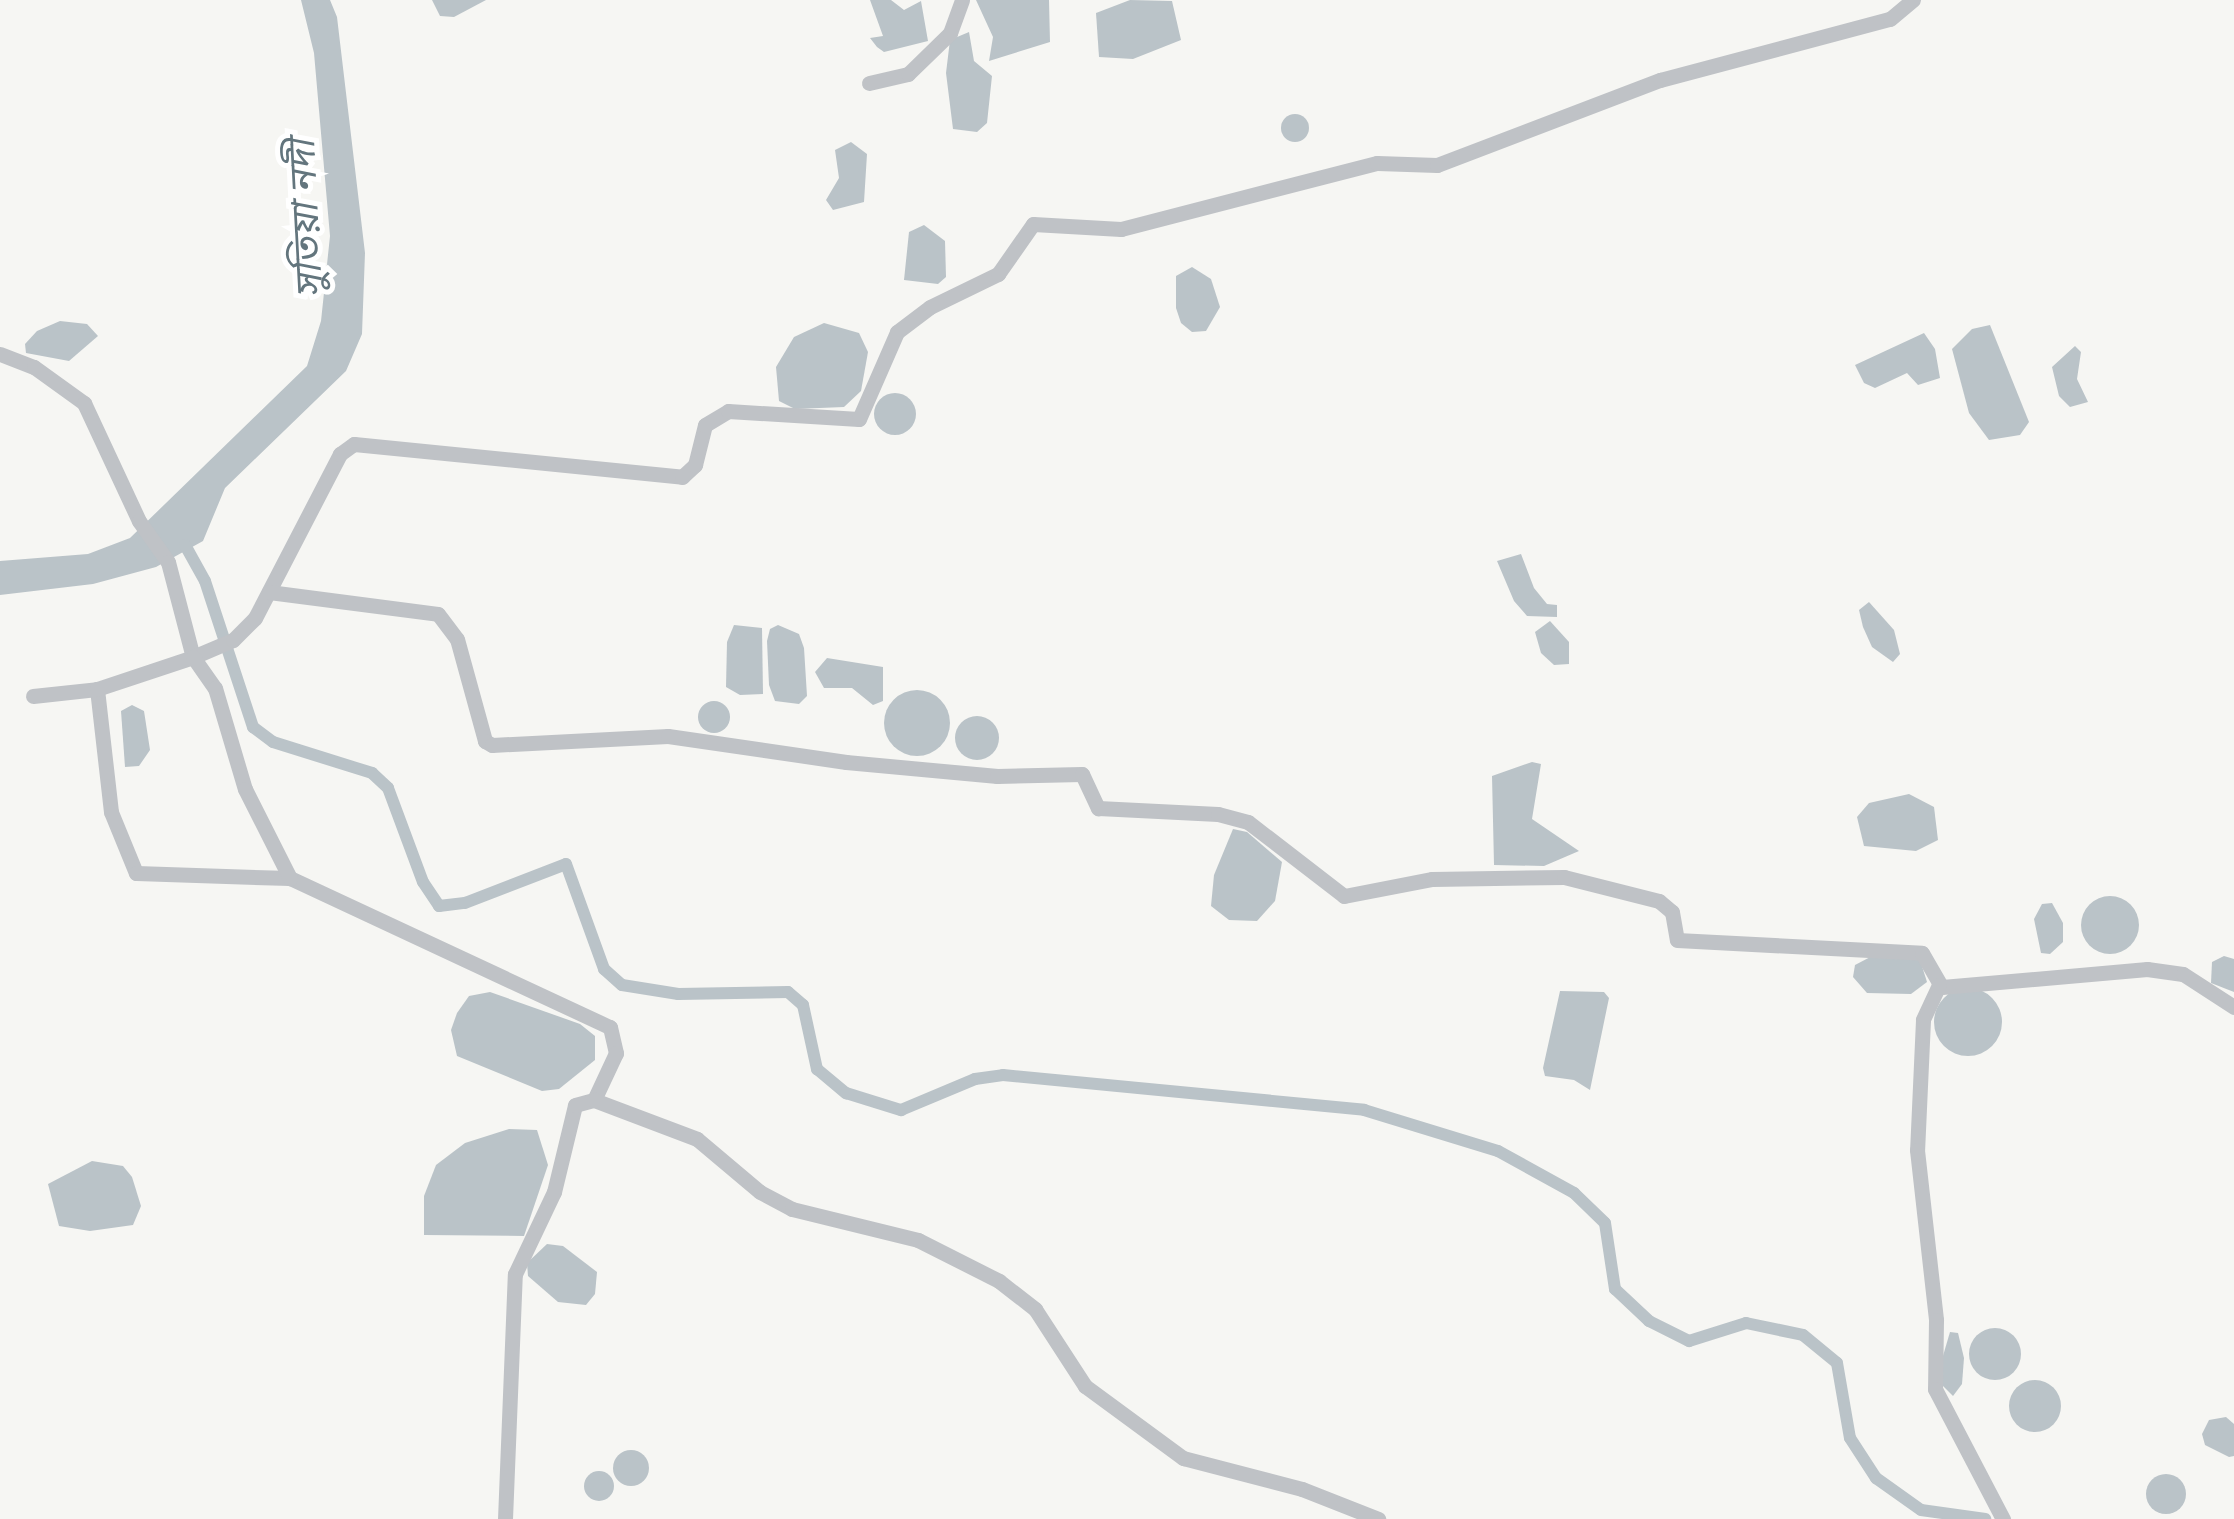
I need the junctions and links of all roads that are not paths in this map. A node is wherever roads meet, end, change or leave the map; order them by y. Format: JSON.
{"nodes":[{"id":1,"x":962,"y":0,"type":"edge"},
{"id":2,"x":1913,"y":0,"type":"edge"},
{"id":3,"x":869,"y":83,"type":"dead end"},
{"id":4,"x":0,"y":354,"type":"edge"},
{"id":5,"x":269,"y":592,"type":"junction"},
{"id":6,"x":193,"y":657,"type":"junction"},
{"id":7,"x":98,"y":689,"type":"junction"},
{"id":8,"x":33,"y":696,"type":"dead end"},
{"id":9,"x":290,"y":878,"type":"junction"},
{"id":10,"x":1939,"y":985,"type":"junction"},
{"id":11,"x":2234,"y":1007,"type":"edge"},
{"id":12,"x":594,"y":1100,"type":"junction"},
{"id":13,"x":506,"y":1519,"type":"edge"},
{"id":14,"x":1378,"y":1519,"type":"edge"},
{"id":15,"x":2003,"y":1519,"type":"edge"}],
"edges":[{"from":1,"to":3,"type":"street"},
{"from":2,"to":5,"type":"street"},
{"from":4,"to":6,"type":"street"},
{"from":5,"to":6,"type":"street"},
{"from":5,"to":10,"type":"street"},
{"from":6,"to":7,"type":"street"},
{"from":6,"to":9,"type":"street"},
{"from":7,"to":8,"type":"street"},
{"from":7,"to":9,"type":"street"},
{"from":9,"to":12,"type":"street"},
{"from":10,"to":11,"type":"street"},
{"from":10,"to":15,"type":"street"},
{"from":12,"to":13,"type":"street"},
{"from":12,"to":14,"type":"street"}]}
